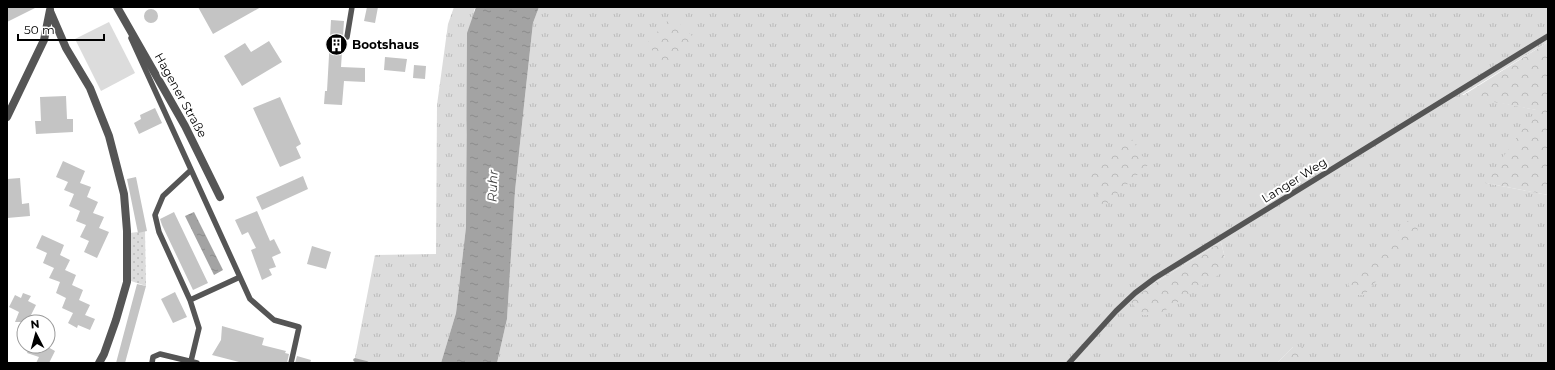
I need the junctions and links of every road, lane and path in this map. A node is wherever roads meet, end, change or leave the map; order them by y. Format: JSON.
{"nodes":[{"id":1,"x":117,"y":7,"type":"edge"},
{"id":2,"x":352,"y":7,"type":"edge"},
{"id":3,"x":50,"y":9,"type":"edge"},
{"id":4,"x":1548,"y":36,"type":"edge"},
{"id":5,"x":347,"y":37,"type":"dead end"},
{"id":6,"x":7,"y":117,"type":"edge"},
{"id":7,"x":191,"y":170,"type":"junction"},
{"id":8,"x":220,"y":197,"type":"dead end"},
{"id":9,"x":240,"y":277,"type":"junction"},
{"id":10,"x":190,"y":300,"type":"junction"},
{"id":11,"x":190,"y":362,"type":"junction"},
{"id":12,"x":100,"y":363,"type":"edge"},
{"id":13,"x":152,"y":363,"type":"edge"},
{"id":14,"x":197,"y":363,"type":"edge"},
{"id":15,"x":291,"y":363,"type":"edge"},
{"id":16,"x":1069,"y":363,"type":"edge"}],
"edges":[{"from":1,"to":7,"type":"lane"},
{"from":1,"to":8,"type":"street","name":"Hagener Straße"},
{"from":2,"to":5,"type":"lane"},
{"from":3,"to":6,"type":"street"},
{"from":3,"to":12,"type":"street"},
{"from":4,"to":16,"type":"lane","name":"Langer Weg"},
{"from":7,"to":9,"type":"lane"},
{"from":7,"to":10,"type":"lane"},
{"from":9,"to":10,"type":"lane"},
{"from":9,"to":15,"type":"lane"},
{"from":10,"to":11,"type":"lane"},
{"from":11,"to":13,"type":"lane"},
{"from":11,"to":14,"type":"lane"}]}
